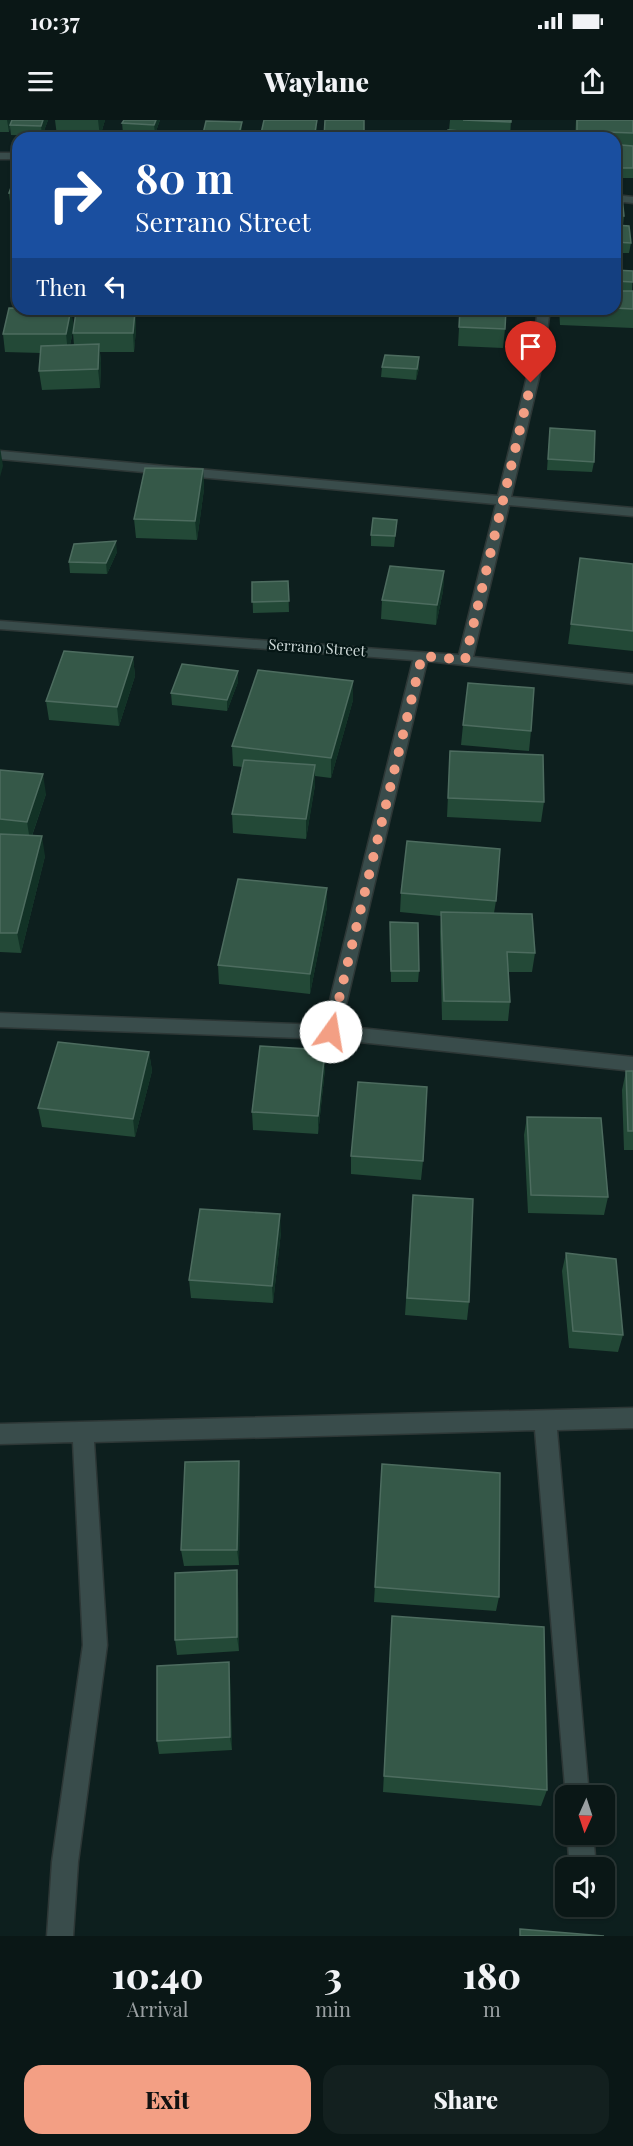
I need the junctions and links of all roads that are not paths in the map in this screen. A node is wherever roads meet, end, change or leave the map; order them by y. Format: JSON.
{"nodes":[{"id":1,"x":543,"y":315,"type":"edge"},
{"id":2,"x":0,"y":455,"type":"edge"},
{"id":3,"x":503,"y":499,"type":"junction"},
{"id":4,"x":633,"y":512,"type":"edge"},
{"id":5,"x":0,"y":625,"type":"edge"},
{"id":6,"x":422,"y":656,"type":"junction"},
{"id":7,"x":465,"y":660,"type":"junction"},
{"id":8,"x":633,"y":679,"type":"edge"},
{"id":9,"x":0,"y":1020,"type":"edge"},
{"id":10,"x":331,"y":1032,"type":"junction"},
{"id":11,"x":633,"y":1064,"type":"edge"},
{"id":12,"x":633,"y":1418,"type":"edge"},
{"id":13,"x":545,"y":1421,"type":"junction"},
{"id":14,"x":84,"y":1432,"type":"junction"},
{"id":15,"x":0,"y":1434,"type":"edge"},
{"id":16,"x":576,"y":1785,"type":"edge"},
{"id":17,"x":60,"y":1936,"type":"edge"}],
"edges":[{"from":1,"to":3,"type":"street"},
{"from":2,"to":3,"type":"street"},
{"from":3,"to":4,"type":"street"},
{"from":3,"to":7,"type":"street"},
{"from":5,"to":6,"type":"street","name":"Serrano Street"},
{"from":6,"to":7,"type":"street","name":"Serrano Street"},
{"from":6,"to":10,"type":"street"},
{"from":7,"to":8,"type":"street","name":"Serrano Street"},
{"from":9,"to":10,"type":"street"},
{"from":10,"to":11,"type":"street"},
{"from":12,"to":13,"type":"street"},
{"from":13,"to":14,"type":"street"},
{"from":13,"to":16,"type":"street"},
{"from":14,"to":15,"type":"street"},
{"from":14,"to":17,"type":"street"}]}
